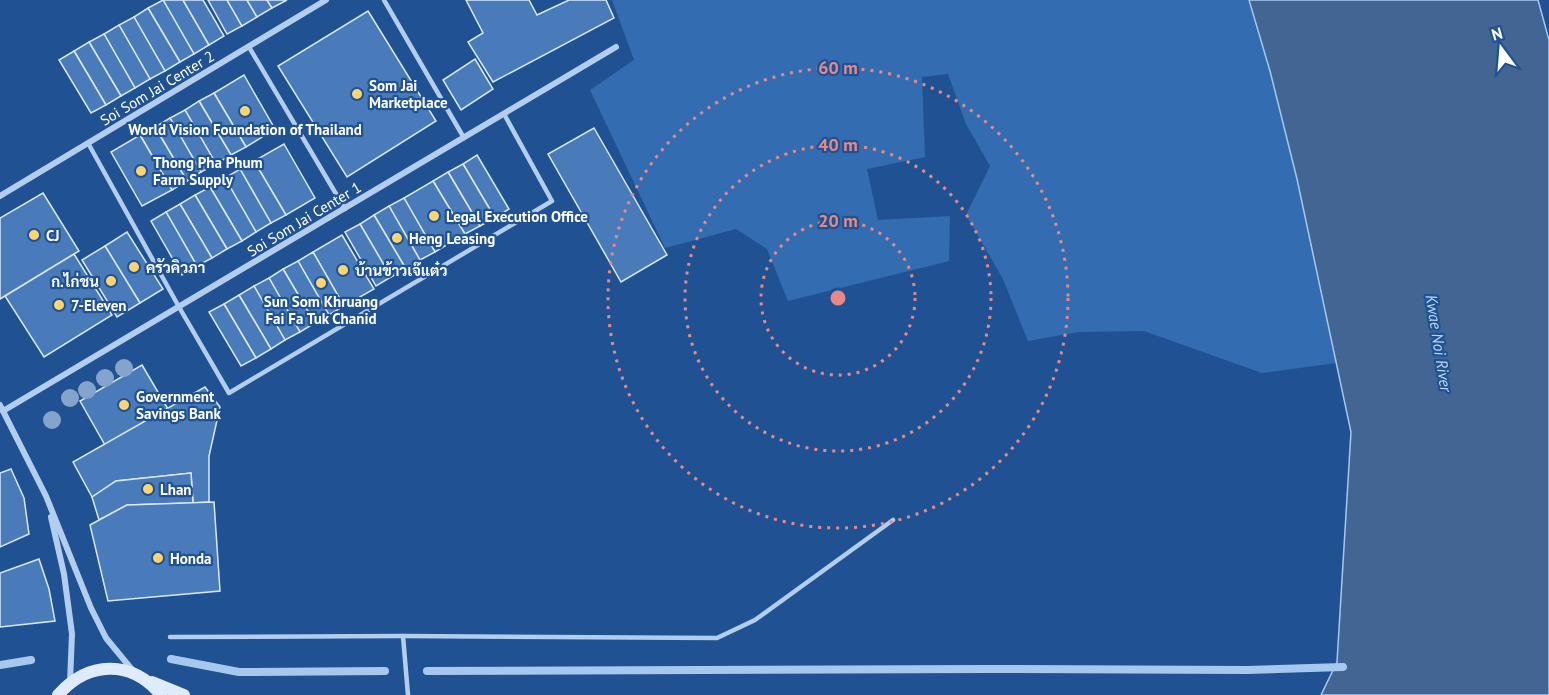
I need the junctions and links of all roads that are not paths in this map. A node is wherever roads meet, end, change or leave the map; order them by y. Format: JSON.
{"nodes":[{"id":1,"x":326,"y":0,"type":"edge"},
{"id":2,"x":384,"y":0,"type":"edge"},
{"id":3,"x":249,"y":47,"type":"junction"},
{"id":4,"x":616,"y":47,"type":"dead end"},
{"id":5,"x":504,"y":114,"type":"junction"},
{"id":6,"x":464,"y":138,"type":"junction"},
{"id":7,"x":88,"y":143,"type":"junction"},
{"id":8,"x":0,"y":196,"type":"edge"},
{"id":9,"x":345,"y":208,"type":"junction"},
{"id":10,"x":179,"y":307,"type":"junction"},
{"id":11,"x":2,"y":408,"type":"edge"},
{"id":12,"x":46,"y":496,"type":"junction"},
{"id":13,"x":893,"y":520,"type":"dead end"},
{"id":14,"x":403,"y":636,"type":"junction"},
{"id":15,"x":170,"y":638,"type":"dead end"},
{"id":16,"x":141,"y":677,"type":"junction"},
{"id":17,"x":60,"y":691,"type":"edge"},
{"id":18,"x":161,"y":695,"type":"edge"},
{"id":19,"x":184,"y":695,"type":"edge"},
{"id":20,"x":408,"y":695,"type":"edge"}],
"edges":[{"from":1,"to":3,"type":"street","name":"Soi Som Jai Center 2"},
{"from":2,"to":6,"type":"lane"},
{"from":3,"to":7,"type":"street","name":"Soi Som Jai Center 2"},
{"from":3,"to":9,"type":"lane"},
{"from":4,"to":5,"type":"street","name":"Soi Som Jai Center 1"},
{"from":5,"to":6,"type":"street","name":"Soi Som Jai Center 1"},
{"from":5,"to":10,"type":"lane"},
{"from":6,"to":9,"type":"street","name":"Soi Som Jai Center 1"},
{"from":7,"to":8,"type":"street","name":"Soi Som Jai Center 2"},
{"from":7,"to":10,"type":"lane"},
{"from":9,"to":10,"type":"street","name":"Soi Som Jai Center 1"},
{"from":10,"to":11,"type":"street","name":"Soi Som Jai Center 1"},
{"from":11,"to":12,"type":"street"},
{"from":12,"to":16,"type":"street"},
{"from":12,"to":17,"type":"street"},
{"from":13,"to":14,"type":"lane"},
{"from":14,"to":15,"type":"lane"},
{"from":14,"to":20,"type":"lane"},
{"from":16,"to":17,"type":"main road"},
{"from":16,"to":18,"type":"main road"},
{"from":16,"to":19,"type":"main road"}]}
